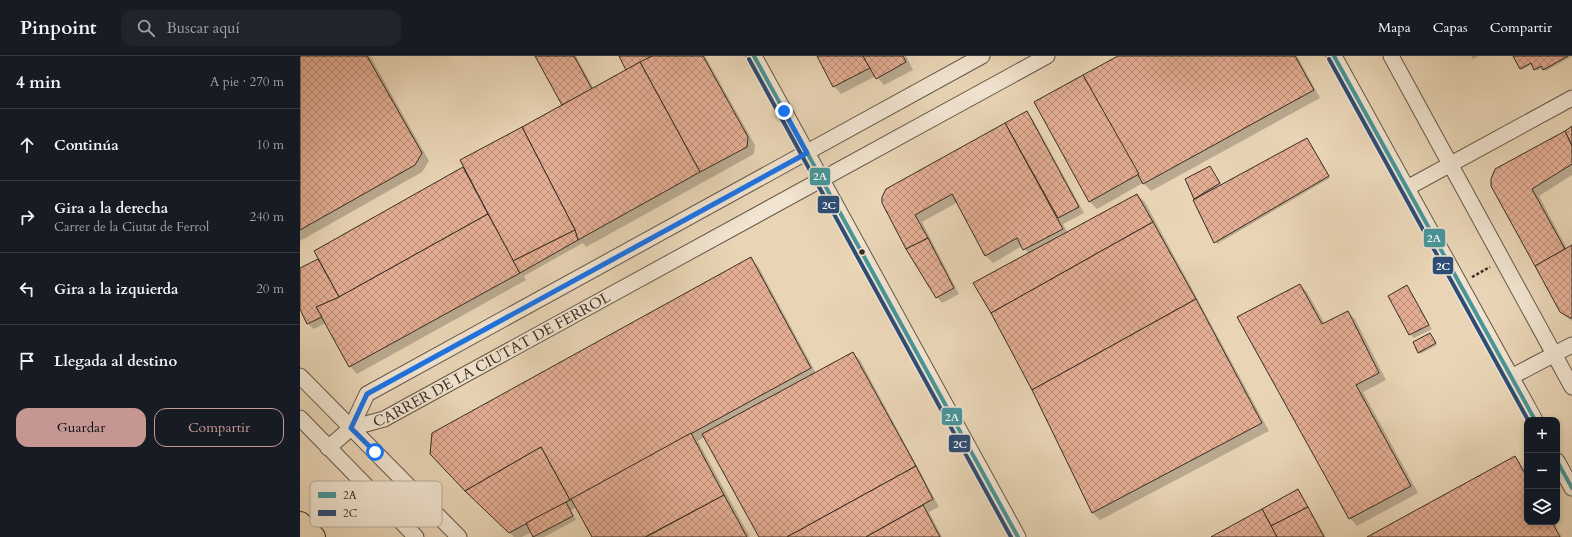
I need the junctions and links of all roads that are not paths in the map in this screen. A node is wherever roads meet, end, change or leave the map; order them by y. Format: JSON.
{"nodes":[{"id":1,"x":754,"y":56,"type":"edge"},
{"id":2,"x":982,"y":56,"type":"edge"},
{"id":3,"x":1047,"y":56,"type":"edge"},
{"id":4,"x":1334,"y":56,"type":"edge"},
{"id":5,"x":1391,"y":56,"type":"edge"},
{"id":6,"x":1572,"y":98,"type":"edge"},
{"id":7,"x":807,"y":153,"type":"junction"},
{"id":8,"x":1451,"y":164,"type":"junction"},
{"id":9,"x":821,"y":180,"type":"junction"},
{"id":10,"x":1407,"y":188,"type":"junction"},
{"id":11,"x":1572,"y":345,"type":"edge"},
{"id":12,"x":1554,"y":354,"type":"junction"},
{"id":13,"x":300,"y":376,"type":"edge"},
{"id":14,"x":1511,"y":377,"type":"junction"},
{"id":15,"x":1572,"y":387,"type":"edge"},
{"id":16,"x":1533,"y":417,"type":"edge"},
{"id":17,"x":300,"y":418,"type":"edge"},
{"id":18,"x":351,"y":428,"type":"junction"},
{"id":19,"x":328,"y":448,"type":"junction"},
{"id":20,"x":1560,"y":466,"type":"edge"},
{"id":21,"x":361,"y":481,"type":"edge"},
{"id":22,"x":404,"y":481,"type":"edge"},
{"id":23,"x":1572,"y":488,"type":"edge"},
{"id":24,"x":442,"y":520,"type":"edge"},
{"id":25,"x":300,"y":523,"type":"edge"},
{"id":26,"x":406,"y":527,"type":"edge"},
{"id":27,"x":314,"y":537,"type":"edge"},
{"id":28,"x":416,"y":537,"type":"edge"},
{"id":29,"x":459,"y":537,"type":"edge"},
{"id":30,"x":1018,"y":537,"type":"edge"}],
"edges":[{"from":1,"to":7,"type":"street"},
{"from":2,"to":7,"type":"street","name":"CARRER DE LA CIUTAT DE FERROL"},
{"from":3,"to":9,"type":"street","name":"CARRER DE LA CIUTAT DE FERROL"},
{"from":4,"to":10,"type":"street"},
{"from":5,"to":8,"type":"street"},
{"from":6,"to":8,"type":"street"},
{"from":7,"to":9,"type":"street"},
{"from":7,"to":18,"type":"street","name":"CARRER DE LA CIUTAT DE FERROL"},
{"from":8,"to":10,"type":"street"},
{"from":8,"to":12,"type":"street"},
{"from":9,"to":18,"type":"street","name":"CARRER DE LA CIUTAT DE FERROL"},
{"from":9,"to":30,"type":"street"},
{"from":10,"to":14,"type":"street"},
{"from":11,"to":12,"type":"street"},
{"from":12,"to":14,"type":"street"},
{"from":12,"to":15,"type":"street"},
{"from":13,"to":18,"type":"street"},
{"from":14,"to":16,"type":"street"},
{"from":17,"to":19,"type":"street"},
{"from":18,"to":19,"type":"street"},
{"from":18,"to":22,"type":"street"},
{"from":19,"to":21,"type":"street"},
{"from":20,"to":23,"type":"street"},
{"from":24,"to":29,"type":"street"},
{"from":25,"to":27,"type":"highway"},
{"from":26,"to":28,"type":"street"}]}
